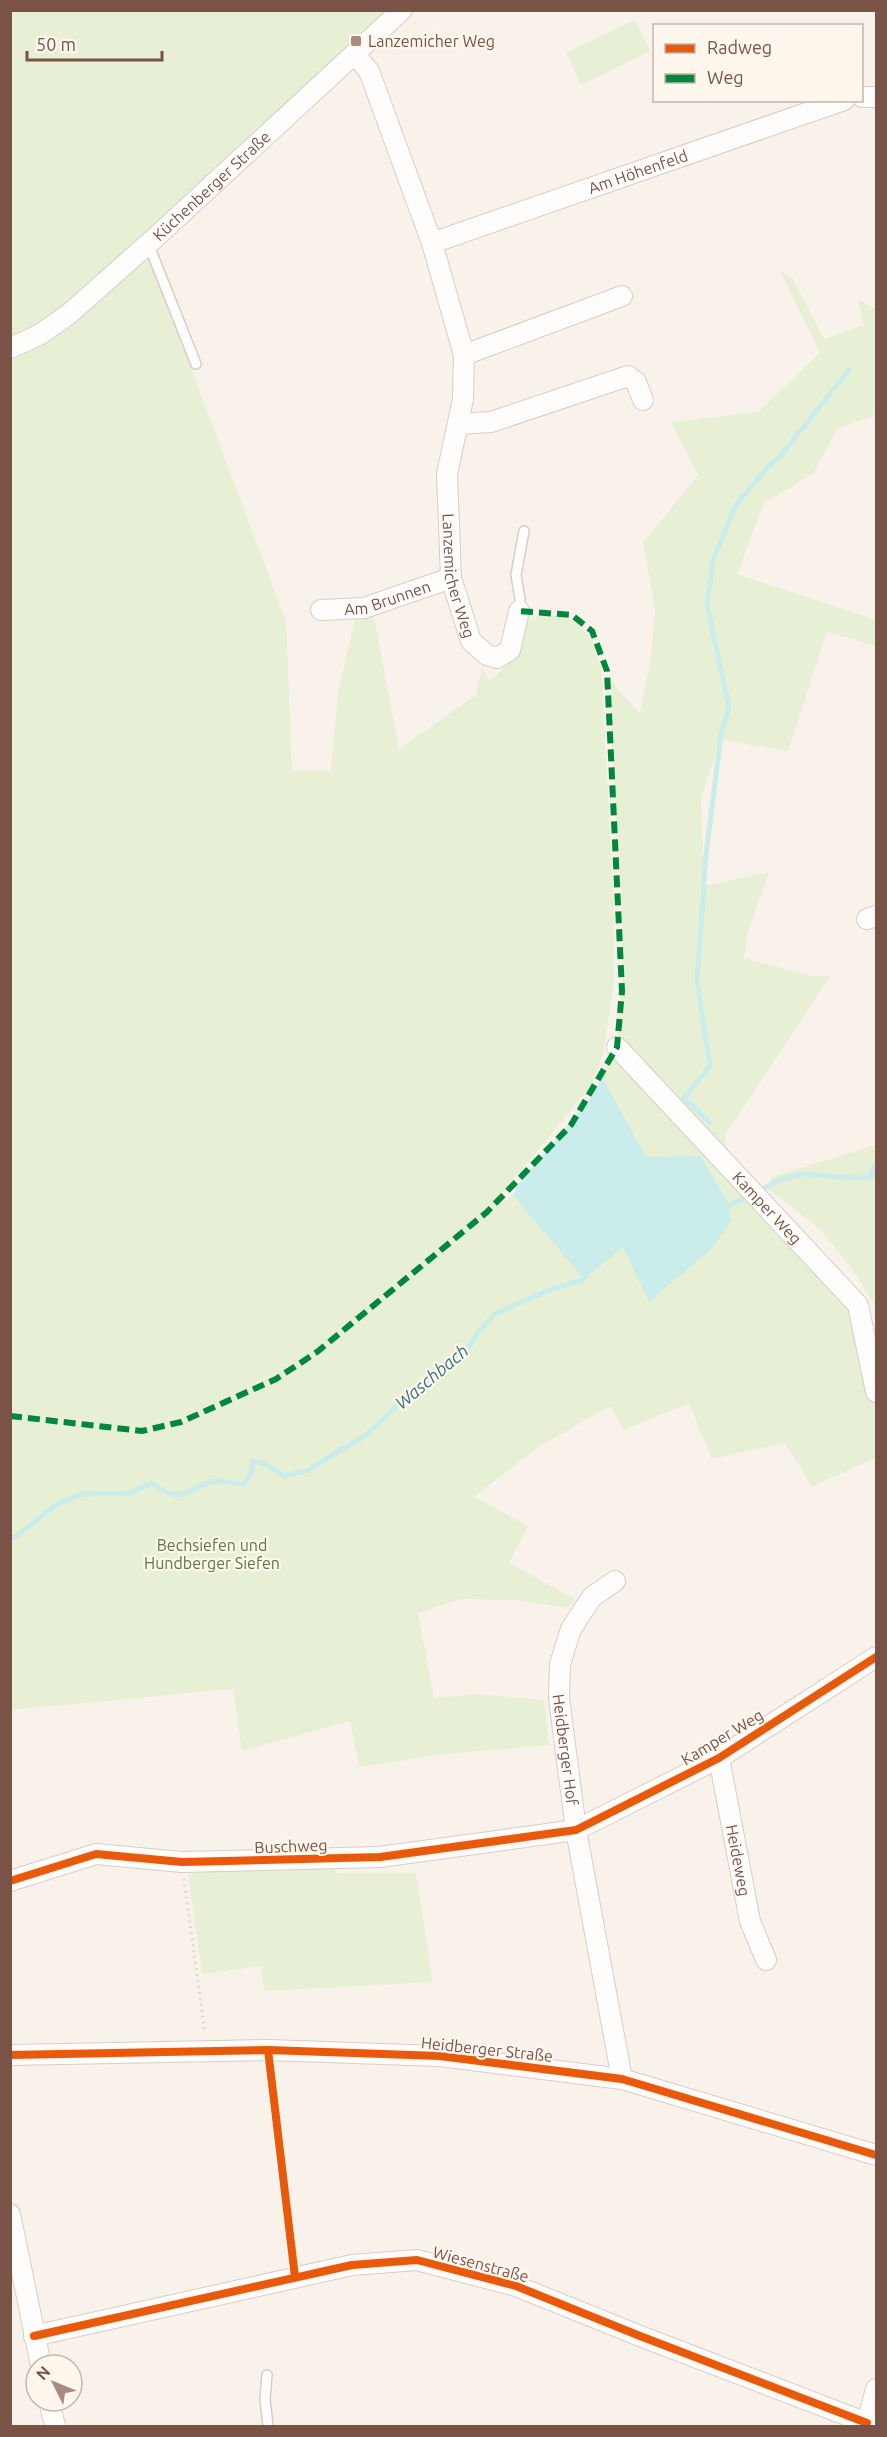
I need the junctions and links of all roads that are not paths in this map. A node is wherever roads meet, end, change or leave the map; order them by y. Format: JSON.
{"nodes":[{"id":1,"x":402,"y":10,"type":"edge"},
{"id":2,"x":354,"y":54,"type":"junction"},
{"id":3,"x":838,"y":102,"type":"edge"},
{"id":4,"x":148,"y":243,"type":"junction"},
{"id":5,"x":432,"y":243,"type":"junction"},
{"id":6,"x":622,"y":296,"type":"dead end"},
{"id":7,"x":10,"y":348,"type":"edge"},
{"id":8,"x":464,"y":355,"type":"junction"},
{"id":9,"x":196,"y":364,"type":"dead end"},
{"id":10,"x":643,"y":400,"type":"dead end"},
{"id":11,"x":459,"y":423,"type":"junction"},
{"id":12,"x":524,"y":531,"type":"dead end"},
{"id":13,"x":451,"y":578,"type":"junction"},
{"id":14,"x":321,"y":610,"type":"dead end"},
{"id":15,"x":519,"y":611,"type":"joint"},
{"id":16,"x":617,"y":1047,"type":"dead end"},
{"id":17,"x":876,"y":1392,"type":"edge"},
{"id":18,"x":615,"y":1581,"type":"dead end"},
{"id":19,"x":876,"y":1657,"type":"edge"},
{"id":20,"x":719,"y":1758,"type":"junction"},
{"id":21,"x":576,"y":1830,"type":"junction"},
{"id":22,"x":10,"y":1881,"type":"edge"},
{"id":23,"x":766,"y":1960,"type":"dead end"},
{"id":24,"x":10,"y":2055,"type":"edge"},
{"id":25,"x":621,"y":2079,"type":"junction"},
{"id":26,"x":876,"y":2155,"type":"edge"},
{"id":27,"x":10,"y":2214,"type":"edge"},
{"id":28,"x":34,"y":2336,"type":"junction"},
{"id":29,"x":38,"y":2353,"type":"edge"},
{"id":30,"x":267,"y":2375,"type":"dead end"},
{"id":31,"x":876,"y":2389,"type":"edge"},
{"id":32,"x":867,"y":2425,"type":"edge"},
{"id":33,"x":268,"y":2427,"type":"edge"}],
"edges":[{"from":1,"to":2,"type":"street","name":"Küchenberger Straße"},
{"from":2,"to":4,"type":"street","name":"Küchenberger Straße"},
{"from":2,"to":5,"type":"street","name":"Lanzemicher Weg"},
{"from":3,"to":5,"type":"street","name":"Am Höhenfeld"},
{"from":4,"to":7,"type":"street","name":"Küchenberger Straße"},
{"from":4,"to":9,"type":"lane"},
{"from":5,"to":8,"type":"street","name":"Lanzemicher Weg"},
{"from":6,"to":8,"type":"street"},
{"from":8,"to":11,"type":"street","name":"Lanzemicher Weg"},
{"from":10,"to":11,"type":"street"},
{"from":11,"to":13,"type":"street","name":"Lanzemicher Weg"},
{"from":12,"to":15,"type":"lane"},
{"from":13,"to":14,"type":"street","name":"Am Brunnen"},
{"from":13,"to":15,"type":"street","name":"Lanzemicher Weg"},
{"from":16,"to":17,"type":"street","name":"Kamper Weg"},
{"from":18,"to":21,"type":"street","name":"Heidberger Hof"},
{"from":19,"to":20,"type":"street","name":"Kamper Weg"},
{"from":20,"to":21,"type":"street","name":"Kamper Weg"},
{"from":20,"to":23,"type":"street","name":"Heideweg"},
{"from":21,"to":22,"type":"street","name":"Buschweg"},
{"from":21,"to":25,"type":"street","name":"Heidberger Hof"},
{"from":24,"to":25,"type":"street","name":"Heidberger Straße"},
{"from":25,"to":26,"type":"street","name":"Heidberger Straße"},
{"from":27,"to":28,"type":"street"},
{"from":28,"to":29,"type":"street"},
{"from":28,"to":32,"type":"street","name":"Wiesenstraße"},
{"from":30,"to":33,"type":"lane"},
{"from":31,"to":32,"type":"street"}]}
